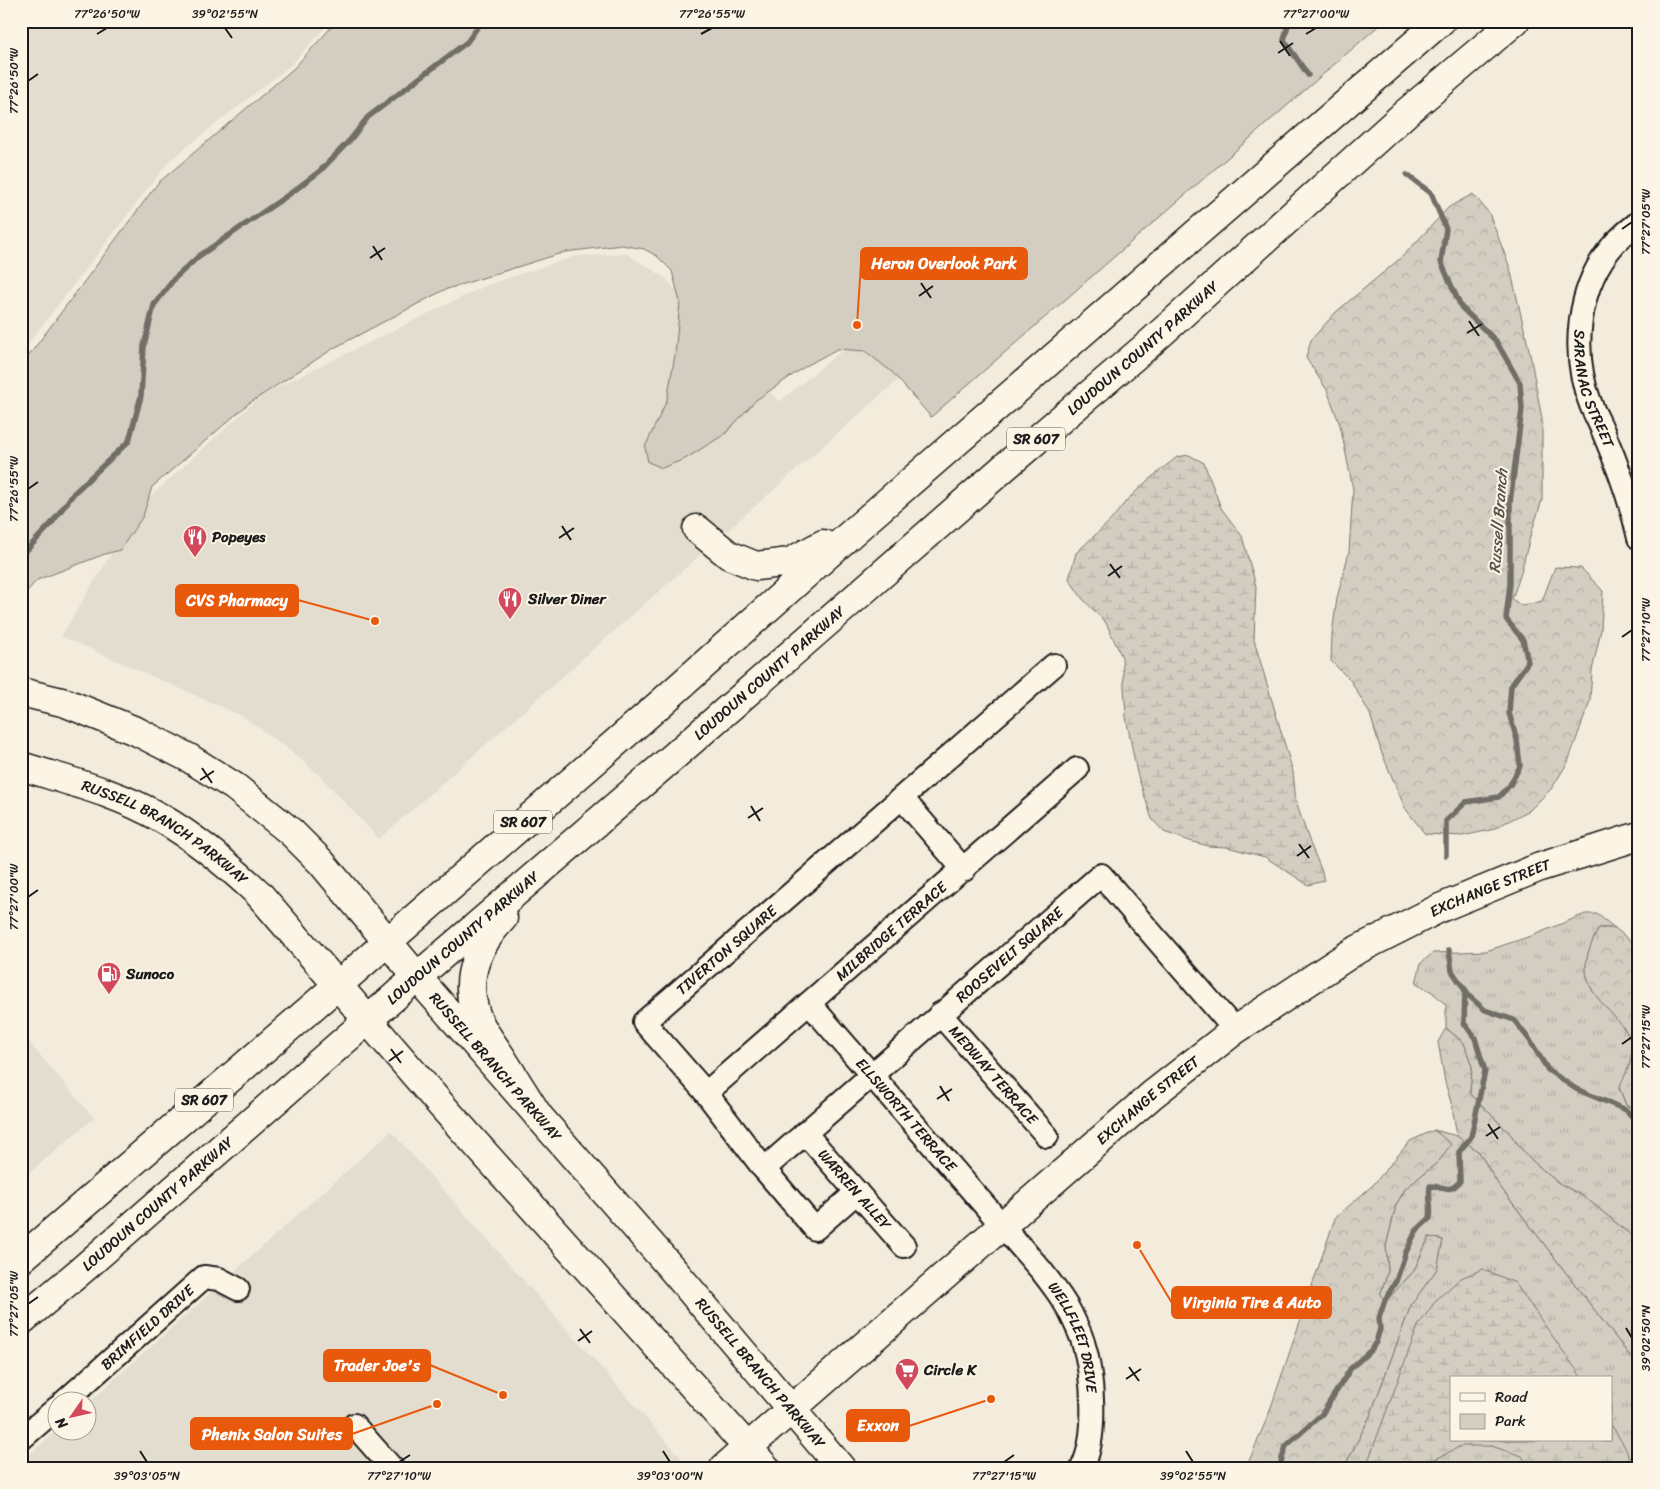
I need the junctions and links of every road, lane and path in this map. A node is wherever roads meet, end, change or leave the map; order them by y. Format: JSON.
{"nodes":[{"id":1,"x":1441,"y":21,"type":"edge"},
{"id":2,"x":1515,"y":21,"type":"edge"},
{"id":3,"x":1639,"y":222,"type":"edge"},
{"id":4,"x":862,"y":524,"type":"junction"},
{"id":5,"x":697,"y":529,"type":"dead end"},
{"id":6,"x":1639,"y":538,"type":"edge"},
{"id":7,"x":1054,"y":665,"type":"dead end"},
{"id":8,"x":22,"y":694,"type":"edge"},
{"id":9,"x":21,"y":766,"type":"edge"},
{"id":10,"x":1078,"y":769,"type":"dead end"},
{"id":11,"x":902,"y":798,"type":"junction"},
{"id":12,"x":1639,"y":836,"type":"edge"},
{"id":13,"x":558,"y":857,"type":"junction"},
{"id":14,"x":964,"y":870,"type":"junction"},
{"id":15,"x":387,"y":941,"type":"junction"},
{"id":16,"x":417,"y":977,"type":"junction"},
{"id":17,"x":338,"y":985,"type":"junction"},
{"id":18,"x":809,"y":1003,"type":"junction"},
{"id":19,"x":940,"y":1014,"type":"junction"},
{"id":20,"x":368,"y":1020,"type":"junction"},
{"id":21,"x":1235,"y":1030,"type":"junction"},
{"id":22,"x":872,"y":1075,"type":"junction"},
{"id":23,"x":706,"y":1093,"type":"junction"},
{"id":24,"x":539,"y":1117,"type":"junction"},
{"id":25,"x":806,"y":1133,"type":"junction"},
{"id":26,"x":1048,"y":1136,"type":"dead end"},
{"id":27,"x":764,"y":1170,"type":"junction"},
{"id":28,"x":857,"y":1192,"type":"junction"},
{"id":29,"x":1003,"y":1225,"type":"junction"},
{"id":30,"x":904,"y":1246,"type":"dead end"},
{"id":31,"x":21,"y":1258,"type":"edge"},
{"id":32,"x":238,"y":1289,"type":"dead end"},
{"id":33,"x":21,"y":1321,"type":"edge"},
{"id":34,"x":75,"y":1392,"type":"edge"},
{"id":35,"x":791,"y":1409,"type":"junction"},
{"id":36,"x":48,"y":1416,"type":"edge"},
{"id":37,"x":354,"y":1425,"type":"dead end"},
{"id":38,"x":21,"y":1439,"type":"edge"},
{"id":39,"x":748,"y":1446,"type":"junction"},
{"id":40,"x":392,"y":1468,"type":"edge"},
{"id":41,"x":724,"y":1468,"type":"edge"},
{"id":42,"x":766,"y":1468,"type":"edge"},
{"id":43,"x":841,"y":1468,"type":"edge"},
{"id":44,"x":1082,"y":1468,"type":"edge"}],
"edges":[{"from":1,"to":4,"type":"main road","number":"SR 607"},
{"from":2,"to":13,"type":"main road","name":"LOUDOUN COUNTY PARKWAY","number":"SR 607"},
{"from":3,"to":6,"type":"street","name":"SARANAC STREET"},
{"from":4,"to":5,"type":"main road"},
{"from":4,"to":15,"type":"main road","number":"SR 607"},
{"from":7,"to":11,"type":"street","name":"TIVERTON SQUARE"},
{"from":8,"to":15,"type":"main road","name":"RUSSELL BRANCH PARKWAY"},
{"from":9,"to":17,"type":"main road","name":"RUSSELL BRANCH PARKWAY"},
{"from":10,"to":14,"type":"street","name":"MILBRIDGE TERRACE"},
{"from":11,"to":14,"type":"street"},
{"from":11,"to":23,"type":"street","name":"TIVERTON SQUARE"},
{"from":12,"to":21,"type":"main road","name":"EXCHANGE STREET"},
{"from":13,"to":16,"type":"main road","name":"LOUDOUN COUNTY PARKWAY","number":"SR 607"},
{"from":13,"to":24,"type":"main road"},
{"from":14,"to":18,"type":"street","name":"MILBRIDGE TERRACE"},
{"from":15,"to":16,"type":"main road","name":"RUSSELL BRANCH PARKWAY"},
{"from":15,"to":17,"type":"main road","number":"SR 607"},
{"from":16,"to":20,"type":"main road","name":"LOUDOUN COUNTY PARKWAY","number":"SR 607"},
{"from":16,"to":24,"type":"main road","name":"RUSSELL BRANCH PARKWAY"},
{"from":17,"to":20,"type":"main road","name":"RUSSELL BRANCH PARKWAY"},
{"from":17,"to":31,"type":"main road","number":"SR 607"},
{"from":18,"to":22,"type":"street","name":"ELLSWORTH TERRACE"},
{"from":18,"to":23,"type":"street","name":"MILBRIDGE TERRACE"},
{"from":19,"to":21,"type":"street","name":"ROOSEVELT SQUARE"},
{"from":19,"to":22,"type":"street","name":"ROOSEVELT SQUARE"},
{"from":19,"to":26,"type":"street","name":"MEDWAY TERRACE"},
{"from":20,"to":33,"type":"main road","name":"LOUDOUN COUNTY PARKWAY","number":"SR 607"},
{"from":20,"to":39,"type":"main road","name":"RUSSELL BRANCH PARKWAY"},
{"from":21,"to":29,"type":"main road","name":"EXCHANGE STREET"},
{"from":22,"to":25,"type":"street","name":"ROOSEVELT SQUARE"},
{"from":22,"to":29,"type":"street","name":"ELLSWORTH TERRACE"},
{"from":23,"to":27,"type":"street","name":"TIVERTON SQUARE"},
{"from":24,"to":35,"type":"main road","name":"RUSSELL BRANCH PARKWAY"},
{"from":25,"to":27,"type":"street","name":"ROOSEVELT SQUARE"},
{"from":25,"to":28,"type":"street","name":"WARREN ALLEY"},
{"from":27,"to":28,"type":"street","name":"TIVERTON SQUARE"},
{"from":28,"to":30,"type":"street","name":"WARREN ALLEY"},
{"from":29,"to":35,"type":"main road","name":"EXCHANGE STREET"},
{"from":29,"to":44,"type":"street","name":"WELLFLEET DRIVE"},
{"from":32,"to":34,"type":"street","name":"BRIMFIELD DRIVE"},
{"from":35,"to":39,"type":"main road","name":"EXCHANGE STREET"},
{"from":35,"to":43,"type":"main road","name":"RUSSELL BRANCH PARKWAY"},
{"from":36,"to":38,"type":"street"},
{"from":37,"to":40,"type":"street"},
{"from":39,"to":41,"type":"main road","name":"EXCHANGE STREET"},
{"from":39,"to":42,"type":"main road","name":"RUSSELL BRANCH PARKWAY"}]}
